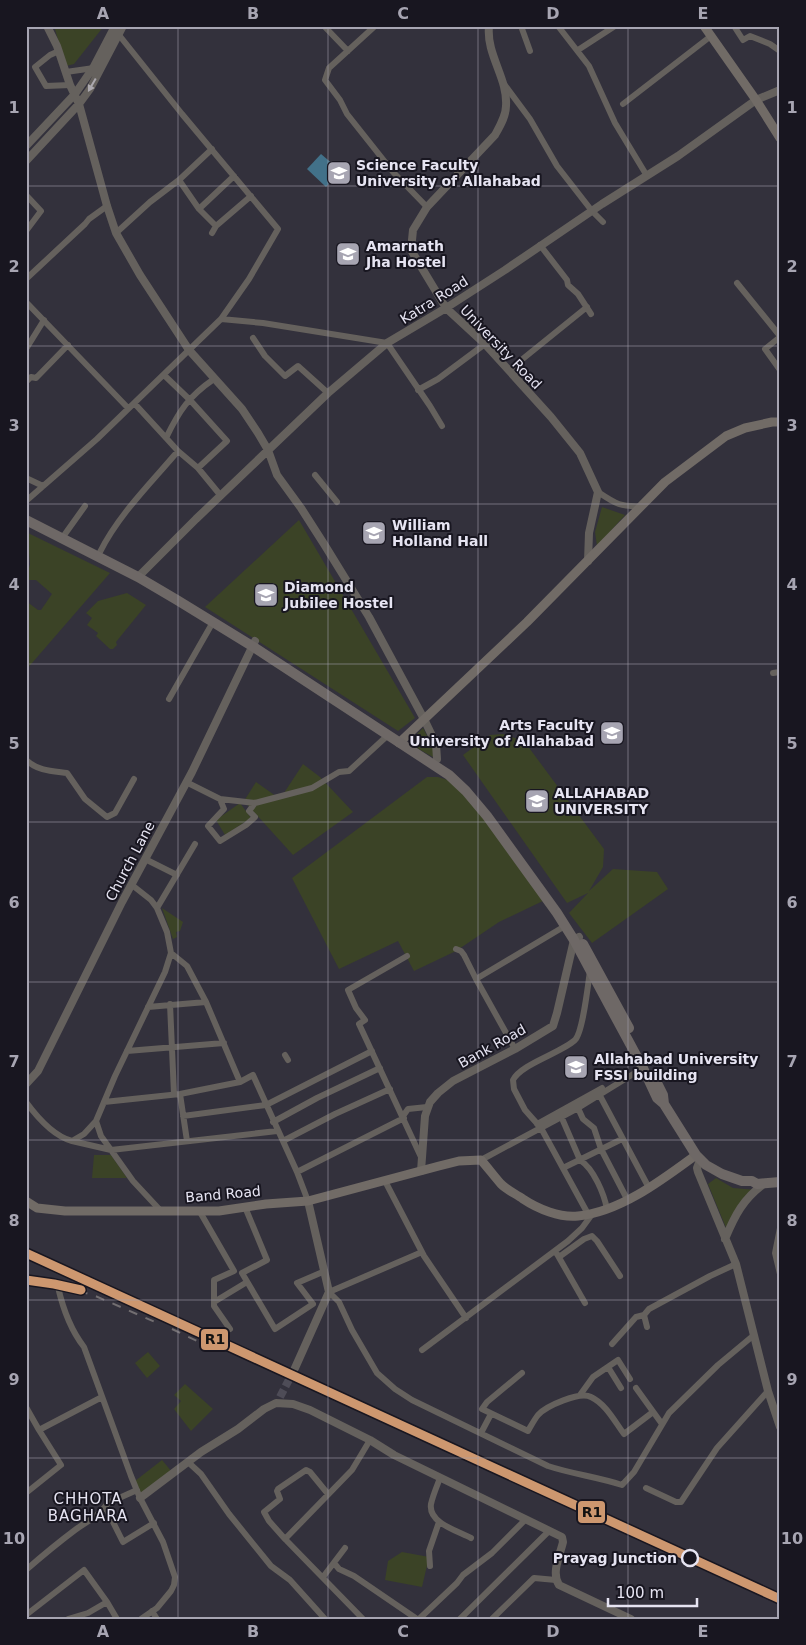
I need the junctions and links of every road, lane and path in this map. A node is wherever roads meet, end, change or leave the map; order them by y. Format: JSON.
{"nodes":[{"id":1,"x":48,"y":26,"type":"edge"},
{"id":2,"x":115,"y":26,"type":"edge"},
{"id":3,"x":124,"y":26,"type":"edge"},
{"id":4,"x":324,"y":26,"type":"edge"},
{"id":5,"x":375,"y":26,"type":"edge"},
{"id":6,"x":489,"y":26,"type":"edge"},
{"id":7,"x":521,"y":26,"type":"edge"},
{"id":8,"x":558,"y":26,"type":"edge"},
{"id":9,"x":615,"y":26,"type":"edge"},
{"id":10,"x":704,"y":26,"type":"edge"},
{"id":11,"x":734,"y":26,"type":"edge"},
{"id":12,"x":119,"y":35,"type":"junction"},
{"id":13,"x":711,"y":36,"type":"junction"},
{"id":14,"x":578,"y":50,"type":"junction"},
{"id":15,"x":59,"y":51,"type":"junction"},
{"id":16,"x":348,"y":51,"type":"junction"},
{"id":17,"x":780,"y":51,"type":"edge"},
{"id":18,"x":530,"y":52,"type":"dead end"},
{"id":19,"x":97,"y":69,"type":"junction"},
{"id":20,"x":66,"y":72,"type":"junction"},
{"id":21,"x":503,"y":83,"type":"junction"},
{"id":22,"x":70,"y":85,"type":"junction"},
{"id":23,"x":780,"y":90,"type":"edge"},
{"id":24,"x":75,"y":94,"type":"junction"},
{"id":25,"x":756,"y":100,"type":"junction"},
{"id":26,"x":80,"y":104,"type":"junction"},
{"id":27,"x":623,"y":104,"type":"dead end"},
{"id":28,"x":780,"y":138,"type":"edge"},
{"id":29,"x":26,"y":146,"type":"edge"},
{"id":30,"x":212,"y":149,"type":"junction"},
{"id":31,"x":26,"y":161,"type":"edge"},
{"id":32,"x":234,"y":176,"type":"junction"},
{"id":33,"x":647,"y":176,"type":"junction"},
{"id":34,"x":179,"y":180,"type":"junction"},
{"id":35,"x":26,"y":195,"type":"edge"},
{"id":36,"x":251,"y":196,"type":"junction"},
{"id":37,"x":107,"y":206,"type":"junction"},
{"id":38,"x":427,"y":206,"type":"junction"},
{"id":39,"x":199,"y":209,"type":"junction"},
{"id":40,"x":592,"y":211,"type":"junction"},
{"id":41,"x":603,"y":222,"type":"dead end"},
{"id":42,"x":216,"y":226,"type":"junction"},
{"id":43,"x":26,"y":231,"type":"edge"},
{"id":44,"x":116,"y":233,"type":"junction"},
{"id":45,"x":212,"y":233,"type":"dead end"},
{"id":46,"x":540,"y":246,"type":"junction"},
{"id":47,"x":26,"y":279,"type":"edge"},
{"id":48,"x":737,"y":283,"type":"dead end"},
{"id":49,"x":26,"y":302,"type":"edge"},
{"id":50,"x":587,"y":307,"type":"junction"},
{"id":51,"x":446,"y":308,"type":"junction"},
{"id":52,"x":591,"y":314,"type":"dead end"},
{"id":53,"x":221,"y":319,"type":"junction"},
{"id":54,"x":44,"y":320,"type":"junction"},
{"id":55,"x":780,"y":337,"type":"edge"},
{"id":56,"x":253,"y":338,"type":"dead end"},
{"id":57,"x":387,"y":343,"type":"junction"},
{"id":58,"x":485,"y":344,"type":"junction"},
{"id":59,"x":68,"y":345,"type":"junction"},
{"id":60,"x":26,"y":349,"type":"edge"},
{"id":61,"x":189,"y":350,"type":"junction"},
{"id":62,"x":509,"y":370,"type":"junction"},
{"id":63,"x":780,"y":370,"type":"edge"},
{"id":64,"x":164,"y":375,"type":"junction"},
{"id":65,"x":214,"y":379,"type":"junction"},
{"id":66,"x":26,"y":382,"type":"edge"},
{"id":67,"x":418,"y":390,"type":"junction"},
{"id":68,"x":328,"y":393,"type":"junction"},
{"id":69,"x":190,"y":400,"type":"junction"},
{"id":70,"x":135,"y":404,"type":"junction"},
{"id":71,"x":128,"y":408,"type":"junction"},
{"id":72,"x":780,"y":422,"type":"edge"},
{"id":73,"x":442,"y":426,"type":"dead end"},
{"id":74,"x":166,"y":438,"type":"junction"},
{"id":75,"x":268,"y":450,"type":"junction"},
{"id":76,"x":178,"y":451,"type":"junction"},
{"id":77,"x":198,"y":468,"type":"junction"},
{"id":78,"x":315,"y":475,"type":"dead end"},
{"id":79,"x":26,"y":478,"type":"edge"},
{"id":80,"x":43,"y":486,"type":"junction"},
{"id":81,"x":598,"y":492,"type":"junction"},
{"id":82,"x":221,"y":496,"type":"junction"},
{"id":83,"x":26,"y":501,"type":"edge"},
{"id":84,"x":338,"y":502,"type":"dead end"},
{"id":85,"x":85,"y":506,"type":"dead end"},
{"id":86,"x":642,"y":506,"type":"junction"},
{"id":87,"x":26,"y":515,"type":"edge"},
{"id":88,"x":26,"y":520,"type":"edge"},
{"id":89,"x":65,"y":534,"type":"junction"},
{"id":90,"x":100,"y":552,"type":"junction"},
{"id":91,"x":588,"y":561,"type":"junction"},
{"id":92,"x":140,"y":575,"type":"junction"},
{"id":93,"x":213,"y":622,"type":"junction"},
{"id":94,"x":253,"y":644,"type":"junction"},
{"id":95,"x":169,"y":699,"type":"dead end"},
{"id":96,"x":424,"y":719,"type":"junction"},
{"id":97,"x":387,"y":736,"type":"junction"},
{"id":98,"x":401,"y":741,"type":"junction"},
{"id":99,"x":437,"y":759,"type":"junction"},
{"id":100,"x":26,"y":760,"type":"edge"},
{"id":101,"x":134,"y":779,"type":"dead end"},
{"id":102,"x":186,"y":782,"type":"junction"},
{"id":103,"x":220,"y":799,"type":"junction"},
{"id":104,"x":255,"y":803,"type":"junction"},
{"id":105,"x":194,"y":844,"type":"dead end"},
{"id":106,"x":145,"y":859,"type":"junction"},
{"id":107,"x":176,"y":875,"type":"junction"},
{"id":108,"x":132,"y":885,"type":"junction"},
{"id":109,"x":157,"y":908,"type":"junction"},
{"id":110,"x":566,"y":926,"type":"junction"},
{"id":111,"x":576,"y":938,"type":"junction"},
{"id":112,"x":456,"y":948,"type":"dead end"},
{"id":113,"x":171,"y":953,"type":"junction"},
{"id":114,"x":407,"y":956,"type":"dead end"},
{"id":115,"x":590,"y":971,"type":"junction"},
{"id":116,"x":476,"y":979,"type":"junction"},
{"id":117,"x":206,"y":1002,"type":"junction"},
{"id":118,"x":170,"y":1004,"type":"junction"},
{"id":119,"x":148,"y":1007,"type":"junction"},
{"id":120,"x":224,"y":1043,"type":"junction"},
{"id":121,"x":171,"y":1048,"type":"junction"},
{"id":122,"x":515,"y":1049,"type":"junction"},
{"id":123,"x":127,"y":1051,"type":"junction"},
{"id":124,"x":372,"y":1051,"type":"junction"},
{"id":125,"x":380,"y":1068,"type":"junction"},
{"id":126,"x":643,"y":1068,"type":"junction"},
{"id":127,"x":625,"y":1075,"type":"dead end"},
{"id":128,"x":240,"y":1082,"type":"junction"},
{"id":129,"x":26,"y":1084,"type":"edge"},
{"id":130,"x":390,"y":1089,"type":"junction"},
{"id":131,"x":176,"y":1094,"type":"junction"},
{"id":132,"x":599,"y":1094,"type":"junction"},
{"id":133,"x":26,"y":1102,"type":"edge"},
{"id":134,"x":104,"y":1102,"type":"junction"},
{"id":135,"x":664,"y":1104,"type":"junction"},
{"id":136,"x":266,"y":1105,"type":"junction"},
{"id":137,"x":427,"y":1107,"type":"junction"},
{"id":138,"x":578,"y":1108,"type":"junction"},
{"id":139,"x":183,"y":1116,"type":"junction"},
{"id":140,"x":562,"y":1116,"type":"junction"},
{"id":141,"x":403,"y":1117,"type":"junction"},
{"id":142,"x":96,"y":1122,"type":"junction"},
{"id":143,"x":273,"y":1122,"type":"junction"},
{"id":144,"x":539,"y":1126,"type":"junction"},
{"id":145,"x":277,"y":1131,"type":"junction"},
{"id":146,"x":622,"y":1139,"type":"junction"},
{"id":147,"x":72,"y":1141,"type":"junction"},
{"id":148,"x":187,"y":1141,"type":"junction"},
{"id":149,"x":283,"y":1141,"type":"junction"},
{"id":150,"x":601,"y":1149,"type":"junction"},
{"id":151,"x":111,"y":1150,"type":"junction"},
{"id":152,"x":421,"y":1157,"type":"junction"},
{"id":153,"x":698,"y":1158,"type":"junction"},
{"id":154,"x":482,"y":1160,"type":"junction"},
{"id":155,"x":580,"y":1160,"type":"junction"},
{"id":156,"x":563,"y":1168,"type":"junction"},
{"id":157,"x":421,"y":1171,"type":"junction"},
{"id":158,"x":297,"y":1172,"type":"junction"},
{"id":159,"x":780,"y":1176,"type":"edge"},
{"id":160,"x":385,"y":1181,"type":"junction"},
{"id":161,"x":752,"y":1181,"type":"junction"},
{"id":162,"x":780,"y":1182,"type":"edge"},
{"id":163,"x":766,"y":1183,"type":"junction"},
{"id":164,"x":649,"y":1188,"type":"junction"},
{"id":165,"x":627,"y":1199,"type":"junction"},
{"id":166,"x":26,"y":1201,"type":"edge"},
{"id":167,"x":308,"y":1201,"type":"junction"},
{"id":168,"x":245,"y":1207,"type":"junction"},
{"id":169,"x":42,"y":1208,"type":"junction"},
{"id":170,"x":607,"y":1209,"type":"junction"},
{"id":171,"x":160,"y":1210,"type":"junction"},
{"id":172,"x":26,"y":1211,"type":"edge"},
{"id":173,"x":200,"y":1212,"type":"junction"},
{"id":174,"x":591,"y":1214,"type":"junction"},
{"id":175,"x":780,"y":1228,"type":"edge"},
{"id":176,"x":725,"y":1239,"type":"junction"},
{"id":177,"x":422,"y":1252,"type":"junction"},
{"id":178,"x":557,"y":1254,"type":"junction"},
{"id":179,"x":736,"y":1264,"type":"junction"},
{"id":180,"x":325,"y":1271,"type":"junction"},
{"id":181,"x":780,"y":1274,"type":"edge"},
{"id":182,"x":620,"y":1276,"type":"dead end"},
{"id":183,"x":26,"y":1282,"type":"edge"},
{"id":184,"x":247,"y":1282,"type":"junction"},
{"id":185,"x":329,"y":1292,"type":"junction"},
{"id":186,"x":214,"y":1302,"type":"junction"},
{"id":187,"x":585,"y":1302,"type":"dead end"},
{"id":188,"x":644,"y":1315,"type":"junction"},
{"id":189,"x":466,"y":1318,"type":"junction"},
{"id":190,"x":647,"y":1327,"type":"dead end"},
{"id":191,"x":230,"y":1328,"type":"dead end"},
{"id":192,"x":754,"y":1335,"type":"junction"},
{"id":193,"x":612,"y":1344,"type":"dead end"},
{"id":194,"x":422,"y":1350,"type":"dead end"},
{"id":195,"x":608,"y":1366,"type":"junction"},
{"id":196,"x":295,"y":1368,"type":"tunnel mouth"},
{"id":197,"x":522,"y":1373,"type":"dead end"},
{"id":198,"x":630,"y":1379,"type":"dead end"},
{"id":199,"x":621,"y":1388,"type":"dead end"},
{"id":200,"x":636,"y":1388,"type":"dead end"},
{"id":201,"x":768,"y":1391,"type":"junction"},
{"id":202,"x":580,"y":1394,"type":"junction"},
{"id":203,"x":102,"y":1397,"type":"junction"},
{"id":204,"x":280,"y":1397,"type":"tunnel mouth"},
{"id":205,"x":26,"y":1407,"type":"edge"},
{"id":206,"x":264,"y":1409,"type":"junction"},
{"id":207,"x":653,"y":1412,"type":"junction"},
{"id":208,"x":491,"y":1414,"type":"junction"},
{"id":209,"x":30,"y":1420,"type":"edge"},
{"id":210,"x":662,"y":1424,"type":"junction"},
{"id":211,"x":780,"y":1427,"type":"edge"},
{"id":212,"x":39,"y":1430,"type":"junction"},
{"id":213,"x":481,"y":1433,"type":"junction"},
{"id":214,"x":370,"y":1440,"type":"junction"},
{"id":215,"x":188,"y":1462,"type":"junction"},
{"id":216,"x":440,"y":1478,"type":"junction"},
{"id":217,"x":646,"y":1488,"type":"dead end"},
{"id":218,"x":137,"y":1490,"type":"junction"},
{"id":219,"x":26,"y":1493,"type":"edge"},
{"id":220,"x":328,"y":1494,"type":"junction"},
{"id":221,"x":140,"y":1498,"type":"junction"},
{"id":222,"x":106,"y":1508,"type":"junction"},
{"id":223,"x":525,"y":1520,"type":"junction"},
{"id":224,"x":439,"y":1522,"type":"junction"},
{"id":225,"x":154,"y":1523,"type":"junction"},
{"id":226,"x":549,"y":1531,"type":"junction"},
{"id":227,"x":471,"y":1538,"type":"dead end"},
{"id":228,"x":286,"y":1539,"type":"junction"},
{"id":229,"x":345,"y":1548,"type":"dead end"},
{"id":230,"x":334,"y":1563,"type":"junction"},
{"id":231,"x":430,"y":1566,"type":"dead end"},
{"id":232,"x":26,"y":1570,"type":"edge"},
{"id":233,"x":323,"y":1577,"type":"junction"},
{"id":234,"x":556,"y":1580,"type":"junction"},
{"id":235,"x":107,"y":1602,"type":"junction"},
{"id":236,"x":152,"y":1611,"type":"junction"},
{"id":237,"x":26,"y":1615,"type":"edge"},
{"id":238,"x":68,"y":1619,"type":"edge"},
{"id":239,"x":117,"y":1619,"type":"edge"},
{"id":240,"x":141,"y":1619,"type":"edge"},
{"id":241,"x":157,"y":1619,"type":"edge"},
{"id":242,"x":325,"y":1619,"type":"edge"},
{"id":243,"x":363,"y":1619,"type":"edge"},
{"id":244,"x":418,"y":1619,"type":"edge"},
{"id":245,"x":460,"y":1619,"type":"edge"},
{"id":246,"x":492,"y":1619,"type":"edge"},
{"id":247,"x":631,"y":1619,"type":"edge"}],
"edges":[{"from":1,"to":15,"type":"street"},
{"from":2,"to":19,"type":"street"},
{"from":3,"to":12,"type":"street"},
{"from":4,"to":16,"type":"street"},
{"from":5,"to":16,"type":"street"},
{"from":6,"to":21,"type":"street","name":"University Road"},
{"from":7,"to":18,"type":"street"},
{"from":8,"to":14,"type":"street"},
{"from":9,"to":14,"type":"street"},
{"from":10,"to":13,"type":"main road"},
{"from":11,"to":17,"type":"street"},
{"from":12,"to":19,"type":"street"},
{"from":12,"to":30,"type":"street"},
{"from":13,"to":25,"type":"main road"},
{"from":13,"to":27,"type":"street"},
{"from":14,"to":33,"type":"street"},
{"from":15,"to":20,"type":"street"},
{"from":15,"to":22,"type":"street"},
{"from":16,"to":38,"type":"street"},
{"from":19,"to":20,"type":"street"},
{"from":19,"to":24,"type":"street"},
{"from":19,"to":26,"type":"street","one_way":true},
{"from":20,"to":22,"type":"street"},
{"from":21,"to":38,"type":"street","name":"University Road"},
{"from":21,"to":40,"type":"street"},
{"from":22,"to":24,"type":"street"},
{"from":23,"to":25,"type":"street","name":"Katra Road"},
{"from":24,"to":26,"type":"street"},
{"from":24,"to":29,"type":"street"},
{"from":25,"to":28,"type":"main road"},
{"from":25,"to":33,"type":"street","name":"Katra Road"},
{"from":26,"to":31,"type":"street"},
{"from":26,"to":37,"type":"street"},
{"from":30,"to":32,"type":"street"},
{"from":30,"to":34,"type":"street"},
{"from":32,"to":36,"type":"street"},
{"from":32,"to":39,"type":"street"},
{"from":33,"to":40,"type":"street","name":"Katra Road"},
{"from":34,"to":39,"type":"street"},
{"from":34,"to":44,"type":"street"},
{"from":35,"to":43,"type":"street"},
{"from":36,"to":42,"type":"street"},
{"from":36,"to":53,"type":"street"},
{"from":37,"to":44,"type":"street"},
{"from":37,"to":47,"type":"street"},
{"from":38,"to":51,"type":"street","name":"University Road"},
{"from":39,"to":42,"type":"street"},
{"from":40,"to":41,"type":"street"},
{"from":40,"to":46,"type":"street","name":"Katra Road"},
{"from":42,"to":45,"type":"street"},
{"from":44,"to":61,"type":"street"},
{"from":46,"to":50,"type":"street"},
{"from":46,"to":51,"type":"street","name":"Katra Road"},
{"from":48,"to":55,"type":"street"},
{"from":49,"to":54,"type":"street"},
{"from":50,"to":52,"type":"street"},
{"from":50,"to":62,"type":"street"},
{"from":51,"to":57,"type":"street","name":"Katra Road"},
{"from":51,"to":58,"type":"street","name":"University Road"},
{"from":53,"to":57,"type":"street"},
{"from":53,"to":61,"type":"street"},
{"from":54,"to":59,"type":"street"},
{"from":54,"to":60,"type":"street"},
{"from":55,"to":63,"type":"street"},
{"from":56,"to":68,"type":"street"},
{"from":57,"to":67,"type":"street"},
{"from":57,"to":68,"type":"street","name":"Katra Road"},
{"from":58,"to":62,"type":"street","name":"University Road"},
{"from":58,"to":67,"type":"street"},
{"from":59,"to":66,"type":"street"},
{"from":59,"to":71,"type":"street"},
{"from":61,"to":64,"type":"street"},
{"from":61,"to":65,"type":"street"},
{"from":62,"to":81,"type":"street","name":"University Road"},
{"from":64,"to":69,"type":"street"},
{"from":64,"to":70,"type":"street"},
{"from":65,"to":69,"type":"street"},
{"from":65,"to":75,"type":"street"},
{"from":67,"to":73,"type":"street"},
{"from":68,"to":75,"type":"street","name":"Katra Road"},
{"from":69,"to":74,"type":"street"},
{"from":69,"to":77,"type":"street"},
{"from":70,"to":71,"type":"street"},
{"from":70,"to":74,"type":"street"},
{"from":71,"to":80,"type":"street"},
{"from":72,"to":86,"type":"main road"},
{"from":74,"to":76,"type":"street"},
{"from":75,"to":82,"type":"street","name":"Katra Road"},
{"from":75,"to":96,"type":"street"},
{"from":76,"to":77,"type":"street"},
{"from":76,"to":90,"type":"street"},
{"from":77,"to":82,"type":"street"},
{"from":78,"to":84,"type":"street"},
{"from":79,"to":80,"type":"street"},
{"from":80,"to":83,"type":"street"},
{"from":81,"to":86,"type":"street"},
{"from":81,"to":91,"type":"street"},
{"from":82,"to":92,"type":"street","name":"Katra Road"},
{"from":85,"to":89,"type":"street"},
{"from":86,"to":91,"type":"main road"},
{"from":87,"to":89,"type":"highway"},
{"from":88,"to":92,"type":"highway"},
{"from":89,"to":90,"type":"highway"},
{"from":90,"to":92,"type":"highway"},
{"from":91,"to":96,"type":"main road"},
{"from":92,"to":93,"type":"highway"},
{"from":92,"to":94,"type":"highway"},
{"from":93,"to":94,"type":"highway"},
{"from":93,"to":95,"type":"street"},
{"from":94,"to":97,"type":"highway"},
{"from":94,"to":98,"type":"highway"},
{"from":94,"to":102,"type":"street","name":"Church Lane"},
{"from":96,"to":98,"type":"main road"},
{"from":96,"to":99,"type":"street"},
{"from":97,"to":98,"type":"highway"},
{"from":97,"to":104,"type":"street"},
{"from":98,"to":99,"type":"highway"},
{"from":98,"to":110,"type":"highway"},
{"from":99,"to":111,"type":"highway"},
{"from":100,"to":101,"type":"street"},
{"from":102,"to":103,"type":"street"},
{"from":102,"to":106,"type":"street","name":"Church Lane"},
{"from":103,"to":104,"type":"street"},
{"from":103,"to":104,"type":"street"},
{"from":105,"to":107,"type":"street"},
{"from":106,"to":107,"type":"street"},
{"from":106,"to":108,"type":"street","name":"Church Lane"},
{"from":107,"to":109,"type":"street"},
{"from":108,"to":109,"type":"street"},
{"from":108,"to":129,"type":"street","name":"Church Lane"},
{"from":109,"to":113,"type":"street"},
{"from":110,"to":111,"type":"highway"},
{"from":110,"to":116,"type":"street"},
{"from":111,"to":115,"type":"highway"},
{"from":111,"to":122,"type":"street","name":"Bank Road"},
{"from":111,"to":135,"type":"highway"},
{"from":112,"to":116,"type":"street"},
{"from":113,"to":117,"type":"street"},
{"from":113,"to":119,"type":"street"},
{"from":114,"to":124,"type":"street"},
{"from":115,"to":126,"type":"highway"},
{"from":115,"to":144,"type":"street"},
{"from":116,"to":122,"type":"street"},
{"from":117,"to":118,"type":"street"},
{"from":117,"to":120,"type":"street"},
{"from":118,"to":119,"type":"street"},
{"from":118,"to":121,"type":"street"},
{"from":119,"to":123,"type":"street"},
{"from":120,"to":121,"type":"street"},
{"from":120,"to":128,"type":"street"},
{"from":121,"to":123,"type":"street"},
{"from":121,"to":131,"type":"street"},
{"from":122,"to":137,"type":"street","name":"Bank Road"},
{"from":123,"to":134,"type":"street"},
{"from":124,"to":125,"type":"street"},
{"from":124,"to":136,"type":"street"},
{"from":125,"to":130,"type":"street"},
{"from":125,"to":143,"type":"street"},
{"from":126,"to":132,"type":"street"},
{"from":126,"to":135,"type":"highway"},
{"from":127,"to":144,"type":"street"},
{"from":128,"to":131,"type":"street"},
{"from":128,"to":136,"type":"street"},
{"from":130,"to":141,"type":"street"},
{"from":130,"to":149,"type":"street"},
{"from":131,"to":134,"type":"street"},
{"from":131,"to":139,"type":"street"},
{"from":132,"to":138,"type":"street"},
{"from":132,"to":146,"type":"street"},
{"from":133,"to":147,"type":"street"},
{"from":134,"to":142,"type":"street"},
{"from":135,"to":153,"type":"highway"},
{"from":136,"to":139,"type":"street"},
{"from":136,"to":143,"type":"street"},
{"from":137,"to":141,"type":"street"},
{"from":137,"to":152,"type":"street"},
{"from":138,"to":140,"type":"street"},
{"from":138,"to":150,"type":"street"},
{"from":139,"to":148,"type":"street"},
{"from":140,"to":144,"type":"street"},
{"from":140,"to":155,"type":"street"},
{"from":141,"to":152,"type":"street"},
{"from":141,"to":158,"type":"street"},
{"from":142,"to":147,"type":"street"},
{"from":142,"to":151,"type":"street"},
{"from":143,"to":145,"type":"street"},
{"from":144,"to":154,"type":"street"},
{"from":144,"to":156,"type":"street"},
{"from":145,"to":148,"type":"street"},
{"from":145,"to":149,"type":"street"},
{"from":146,"to":150,"type":"street"},
{"from":146,"to":164,"type":"street"},
{"from":147,"to":151,"type":"street"},
{"from":148,"to":151,"type":"street"},
{"from":149,"to":158,"type":"street"},
{"from":150,"to":155,"type":"street"},
{"from":150,"to":165,"type":"street"},
{"from":151,"to":171,"type":"street"},
{"from":152,"to":157,"type":"street"},
{"from":153,"to":161,"type":"highway"},
{"from":153,"to":164,"type":"main road"},
{"from":153,"to":176,"type":"street"},
{"from":154,"to":157,"type":"main road","name":"Band Road"},
{"from":154,"to":174,"type":"main road"},
{"from":155,"to":156,"type":"street"},
{"from":155,"to":170,"type":"street"},
{"from":156,"to":174,"type":"street"},
{"from":157,"to":160,"type":"main road","name":"Band Road"},
{"from":158,"to":167,"type":"street"},
{"from":159,"to":161,"type":"highway"},
{"from":160,"to":167,"type":"main road","name":"Band Road"},
{"from":160,"to":177,"type":"street"},
{"from":161,"to":163,"type":"highway"},
{"from":162,"to":163,"type":"highway"},
{"from":163,"to":176,"type":"street"},
{"from":164,"to":165,"type":"main road"},
{"from":165,"to":170,"type":"main road"},
{"from":166,"to":169,"type":"main road","name":"Band Road"},
{"from":167,"to":168,"type":"main road","name":"Band Road"},
{"from":167,"to":180,"type":"street"},
{"from":168,"to":173,"type":"main road","name":"Band Road"},
{"from":168,"to":184,"type":"street"},
{"from":169,"to":171,"type":"main road","name":"Band Road"},
{"from":169,"to":172,"type":"main road"},
{"from":170,"to":174,"type":"main road"},
{"from":171,"to":173,"type":"main road","name":"Band Road"},
{"from":173,"to":186,"type":"street"},
{"from":174,"to":178,"type":"street"},
{"from":175,"to":181,"type":"street"},
{"from":176,"to":179,"type":"street"},
{"from":177,"to":185,"type":"street"},
{"from":177,"to":189,"type":"street"},
{"from":178,"to":182,"type":"street"},
{"from":178,"to":187,"type":"street"},
{"from":178,"to":189,"type":"street"},
{"from":179,"to":188,"type":"street"},
{"from":179,"to":192,"type":"street"},
{"from":180,"to":184,"type":"street"},
{"from":180,"to":185,"type":"street"},
{"from":183,"to":203,"type":"street"},
{"from":184,"to":186,"type":"street"},
{"from":185,"to":196,"type":"street"},
{"from":185,"to":213,"type":"street"},
{"from":186,"to":191,"type":"street"},
{"from":188,"to":190,"type":"street"},
{"from":188,"to":193,"type":"street"},
{"from":189,"to":194,"type":"street"},
{"from":192,"to":201,"type":"street"},
{"from":192,"to":210,"type":"street"},
{"from":195,"to":198,"type":"street"},
{"from":195,"to":199,"type":"street"},
{"from":195,"to":202,"type":"street"},
{"from":197,"to":208,"type":"street"},
{"from":200,"to":207,"type":"street"},
{"from":201,"to":211,"type":"street"},
{"from":201,"to":217,"type":"street"},
{"from":202,"to":207,"type":"street"},
{"from":202,"to":208,"type":"street"},
{"from":203,"to":212,"type":"street"},
{"from":203,"to":218,"type":"street"},
{"from":204,"to":206,"type":"street"},
{"from":205,"to":209,"type":"street"},
{"from":206,"to":214,"type":"street"},
{"from":206,"to":215,"type":"street"},
{"from":207,"to":210,"type":"street"},
{"from":208,"to":213,"type":"street"},
{"from":209,"to":212,"type":"street"},
{"from":210,"to":213,"type":"street"},
{"from":212,"to":219,"type":"street"},
{"from":214,"to":216,"type":"street"},
{"from":214,"to":220,"type":"street"},
{"from":215,"to":221,"type":"street"},
{"from":215,"to":242,"type":"street"},
{"from":216,"to":223,"type":"street"},
{"from":216,"to":224,"type":"street"},
{"from":218,"to":221,"type":"street"},
{"from":218,"to":222,"type":"street"},
{"from":220,"to":228,"type":"street"},
{"from":220,"to":228,"type":"street"},
{"from":221,"to":225,"type":"street"},
{"from":222,"to":225,"type":"street"},
{"from":222,"to":232,"type":"street"},
{"from":223,"to":226,"type":"street"},
{"from":223,"to":244,"type":"street"},
{"from":224,"to":227,"type":"street"},
{"from":224,"to":231,"type":"street"},
{"from":225,"to":236,"type":"street"},
{"from":226,"to":234,"type":"street"},
{"from":226,"to":245,"type":"street"},
{"from":228,"to":233,"type":"street"},
{"from":229,"to":230,"type":"street"},
{"from":230,"to":233,"type":"street"},
{"from":230,"to":244,"type":"street"},
{"from":233,"to":243,"type":"street"},
{"from":234,"to":246,"type":"street"},
{"from":234,"to":247,"type":"street"},
{"from":235,"to":237,"type":"street"},
{"from":235,"to":238,"type":"street"},
{"from":235,"to":239,"type":"street"},
{"from":236,"to":240,"type":"street"},
{"from":236,"to":241,"type":"street"}]}
